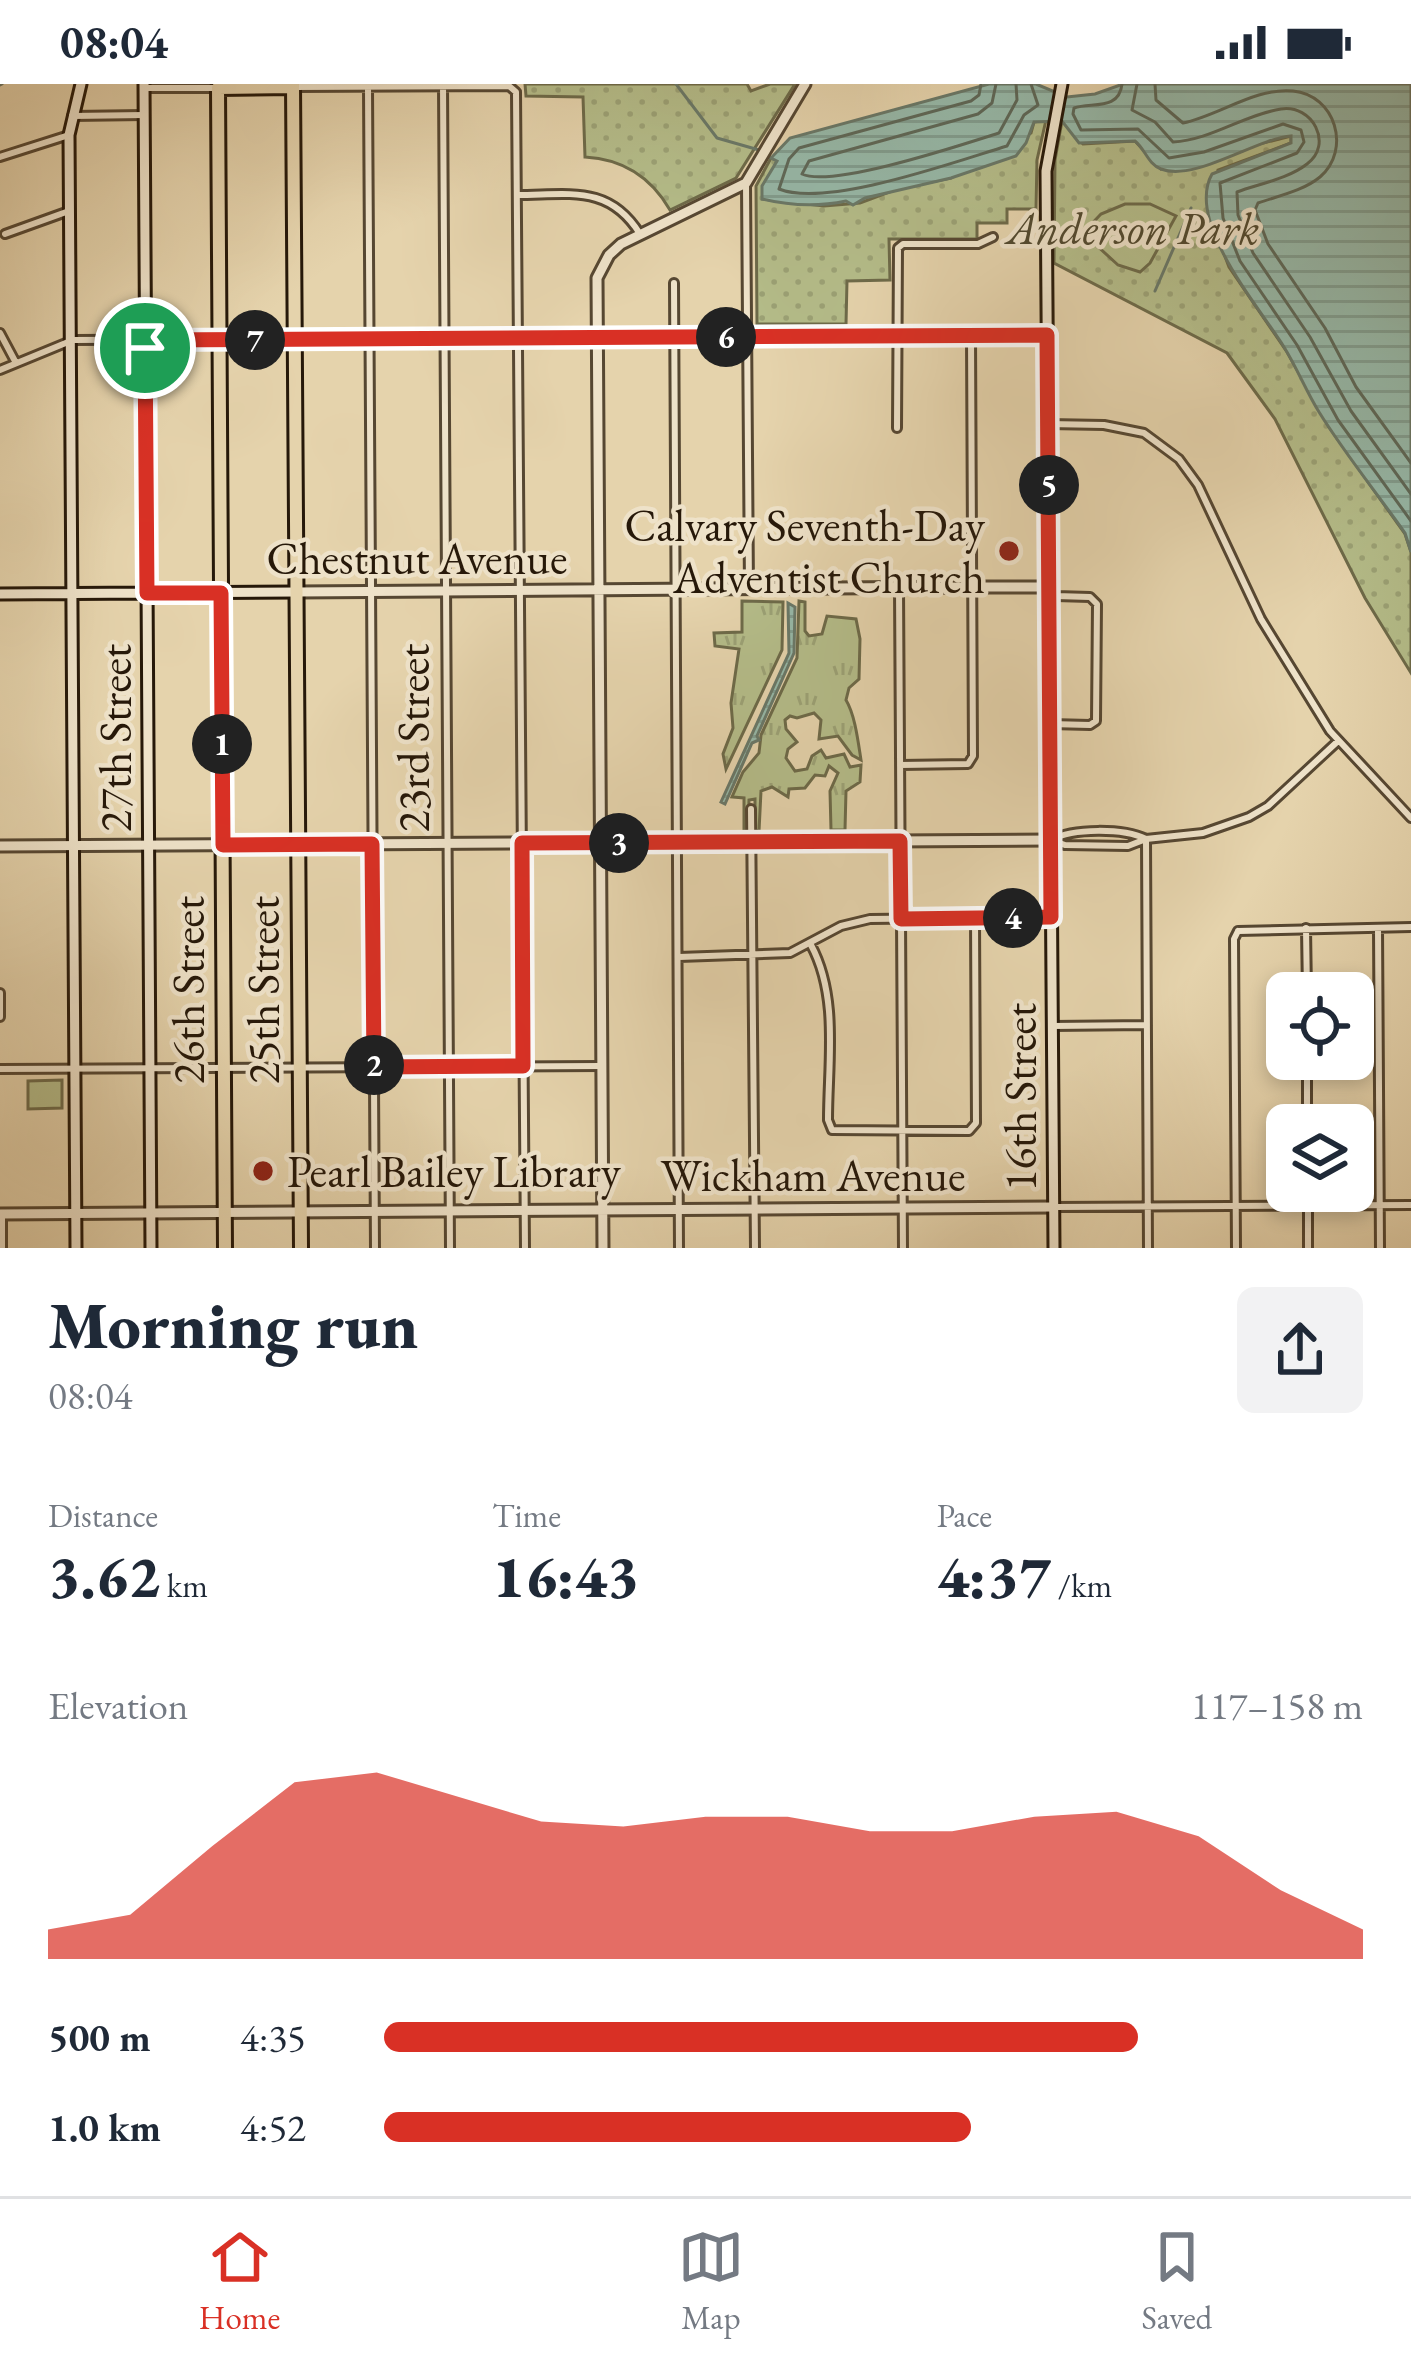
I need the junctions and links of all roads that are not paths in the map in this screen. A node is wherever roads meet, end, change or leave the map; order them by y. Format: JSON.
{"nodes":[{"id":1,"x":81,"y":84,"type":"edge"},
{"id":2,"x":805,"y":84,"type":"edge"},
{"id":3,"x":143,"y":85,"type":"edge"},
{"id":4,"x":368,"y":85,"type":"edge"},
{"id":5,"x":442,"y":85,"type":"edge"},
{"id":6,"x":218,"y":86,"type":"edge"},
{"id":7,"x":293,"y":86,"type":"edge"},
{"id":8,"x":1061,"y":86,"type":"edge"},
{"id":9,"x":512,"y":87,"type":"edge"},
{"id":10,"x":144,"y":115,"type":"junction"},
{"id":11,"x":72,"y":116,"type":"junction"},
{"id":12,"x":69,"y":135,"type":"junction"},
{"id":13,"x":0,"y":157,"type":"edge"},
{"id":14,"x":746,"y":183,"type":"junction"},
{"id":15,"x":517,"y":195,"type":"junction"},
{"id":16,"x":69,"y":212,"type":"junction"},
{"id":17,"x":4,"y":233,"type":"dead end"},
{"id":18,"x":640,"y":234,"type":"junction"},
{"id":19,"x":993,"y":237,"type":"dead end"},
{"id":20,"x":674,"y":283,"type":"dead end"},
{"id":21,"x":0,"y":333,"type":"edge"},
{"id":22,"x":1047,"y":335,"type":"junction"},
{"id":23,"x":897,"y":336,"type":"junction"},
{"id":24,"x":971,"y":336,"type":"junction"},
{"id":25,"x":596,"y":337,"type":"junction"},
{"id":26,"x":673,"y":337,"type":"junction"},
{"id":27,"x":747,"y":337,"type":"junction"},
{"id":28,"x":444,"y":338,"type":"junction"},
{"id":29,"x":519,"y":338,"type":"junction"},
{"id":30,"x":369,"y":339,"type":"junction"},
{"id":31,"x":145,"y":340,"type":"junction"},
{"id":32,"x":220,"y":340,"type":"junction"},
{"id":33,"x":295,"y":340,"type":"junction"},
{"id":34,"x":70,"y":341,"type":"junction"},
{"id":35,"x":16,"y":363,"type":"junction"},
{"id":36,"x":0,"y":370,"type":"edge"},
{"id":37,"x":1048,"y":424,"type":"junction"},
{"id":38,"x":897,"y":428,"type":"dead end"},
{"id":39,"x":973,"y":587,"type":"junction"},
{"id":40,"x":899,"y":588,"type":"junction"},
{"id":41,"x":597,"y":590,"type":"junction"},
{"id":42,"x":675,"y":590,"type":"junction"},
{"id":43,"x":749,"y":590,"type":"junction"},
{"id":44,"x":446,"y":591,"type":"junction"},
{"id":45,"x":520,"y":591,"type":"junction"},
{"id":46,"x":1049,"y":591,"type":"junction"},
{"id":47,"x":297,"y":592,"type":"junction"},
{"id":48,"x":370,"y":592,"type":"junction"},
{"id":49,"x":147,"y":593,"type":"junction"},
{"id":50,"x":221,"y":593,"type":"junction"},
{"id":51,"x":0,"y":594,"type":"edge"},
{"id":52,"x":72,"y":594,"type":"junction"},
{"id":53,"x":1050,"y":724,"type":"junction"},
{"id":54,"x":1337,"y":741,"type":"junction"},
{"id":55,"x":900,"y":765,"type":"junction"},
{"id":56,"x":751,"y":809,"type":"dead end"},
{"id":57,"x":1411,"y":818,"type":"edge"},
{"id":58,"x":1146,"y":839,"type":"junction"},
{"id":59,"x":1051,"y":840,"type":"junction"},
{"id":60,"x":900,"y":841,"type":"junction"},
{"id":61,"x":677,"y":842,"type":"junction"},
{"id":62,"x":751,"y":842,"type":"junction"},
{"id":63,"x":447,"y":843,"type":"junction"},
{"id":64,"x":522,"y":843,"type":"junction"},
{"id":65,"x":600,"y":843,"type":"junction"},
{"id":66,"x":298,"y":844,"type":"junction"},
{"id":67,"x":372,"y":844,"type":"junction"},
{"id":68,"x":223,"y":845,"type":"junction"},
{"id":69,"x":0,"y":846,"type":"edge"},
{"id":70,"x":74,"y":846,"type":"junction"},
{"id":71,"x":148,"y":846,"type":"junction"},
{"id":72,"x":1051,"y":917,"type":"junction"},
{"id":73,"x":975,"y":918,"type":"junction"},
{"id":74,"x":901,"y":919,"type":"junction"},
{"id":75,"x":1411,"y":927,"type":"edge"},
{"id":76,"x":1306,"y":928,"type":"junction"},
{"id":77,"x":1378,"y":928,"type":"junction"},
{"id":78,"x":811,"y":945,"type":"junction"},
{"id":79,"x":751,"y":956,"type":"junction"},
{"id":80,"x":678,"y":957,"type":"junction"},
{"id":81,"x":1306,"y":972,"type":"edge"},
{"id":82,"x":0,"y":993,"type":"edge"},
{"id":83,"x":0,"y":1017,"type":"edge"},
{"id":84,"x":1147,"y":1025,"type":"junction"},
{"id":85,"x":1052,"y":1027,"type":"junction"},
{"id":86,"x":449,"y":1066,"type":"junction"},
{"id":87,"x":523,"y":1066,"type":"junction"},
{"id":88,"x":602,"y":1066,"type":"junction"},
{"id":89,"x":374,"y":1067,"type":"junction"},
{"id":90,"x":224,"y":1068,"type":"junction"},
{"id":91,"x":300,"y":1068,"type":"junction"},
{"id":92,"x":0,"y":1069,"type":"edge"},
{"id":93,"x":74,"y":1069,"type":"junction"},
{"id":94,"x":150,"y":1069,"type":"junction"},
{"id":95,"x":902,"y":1132,"type":"junction"},
{"id":96,"x":1374,"y":1205,"type":"edge"},
{"id":97,"x":1380,"y":1205,"type":"junction"},
{"id":98,"x":1411,"y":1205,"type":"edge"},
{"id":99,"x":1148,"y":1206,"type":"junction"},
{"id":100,"x":1236,"y":1206,"type":"junction"},
{"id":101,"x":1266,"y":1206,"type":"edge"},
{"id":102,"x":1053,"y":1207,"type":"junction"},
{"id":103,"x":902,"y":1208,"type":"junction"},
{"id":104,"x":602,"y":1209,"type":"junction"},
{"id":105,"x":679,"y":1209,"type":"junction"},
{"id":106,"x":754,"y":1209,"type":"junction"},
{"id":107,"x":375,"y":1210,"type":"junction"},
{"id":108,"x":450,"y":1210,"type":"junction"},
{"id":109,"x":525,"y":1210,"type":"junction"},
{"id":110,"x":225,"y":1212,"type":"junction"},
{"id":111,"x":301,"y":1212,"type":"junction"},
{"id":112,"x":1308,"y":1212,"type":"edge"},
{"id":113,"x":151,"y":1213,"type":"junction"},
{"id":114,"x":1,"y":1214,"type":"edge"},
{"id":115,"x":75,"y":1214,"type":"junction"},
{"id":116,"x":2,"y":1248,"type":"edge"},
{"id":117,"x":76,"y":1248,"type":"edge"},
{"id":118,"x":151,"y":1248,"type":"edge"},
{"id":119,"x":225,"y":1248,"type":"edge"},
{"id":120,"x":301,"y":1248,"type":"edge"},
{"id":121,"x":375,"y":1248,"type":"edge"},
{"id":122,"x":450,"y":1248,"type":"edge"},
{"id":123,"x":525,"y":1248,"type":"edge"},
{"id":124,"x":603,"y":1248,"type":"edge"},
{"id":125,"x":680,"y":1248,"type":"edge"},
{"id":126,"x":754,"y":1248,"type":"edge"},
{"id":127,"x":903,"y":1248,"type":"edge"},
{"id":128,"x":1054,"y":1248,"type":"edge"},
{"id":129,"x":1148,"y":1248,"type":"edge"},
{"id":130,"x":1236,"y":1248,"type":"edge"},
{"id":131,"x":1308,"y":1248,"type":"edge"},
{"id":132,"x":1380,"y":1248,"type":"edge"}],
"edges":[{"from":1,"to":11,"type":"street"},
{"from":2,"to":14,"type":"street"},
{"from":3,"to":6,"type":"street"},
{"from":3,"to":10,"type":"street","name":"27th Street"},
{"from":4,"to":5,"type":"street"},
{"from":4,"to":7,"type":"street"},
{"from":4,"to":30,"type":"street"},
{"from":5,"to":9,"type":"street"},
{"from":5,"to":28,"type":"street","name":"23rd Street"},
{"from":6,"to":7,"type":"main road"},
{"from":6,"to":32,"type":"main road","name":"26th Street"},
{"from":7,"to":33,"type":"main road","name":"25th Street"},
{"from":8,"to":22,"type":"street","name":"16th Street"},
{"from":9,"to":15,"type":"street"},
{"from":10,"to":11,"type":"street"},
{"from":10,"to":31,"type":"street","name":"27th Street"},
{"from":11,"to":12,"type":"street"},
{"from":12,"to":13,"type":"street"},
{"from":12,"to":16,"type":"street"},
{"from":14,"to":18,"type":"street"},
{"from":14,"to":27,"type":"street"},
{"from":15,"to":18,"type":"street"},
{"from":15,"to":29,"type":"street"},
{"from":16,"to":17,"type":"street"},
{"from":16,"to":34,"type":"street"},
{"from":18,"to":25,"type":"street"},
{"from":19,"to":23,"type":"street"},
{"from":20,"to":26,"type":"street"},
{"from":21,"to":35,"type":"street"},
{"from":22,"to":24,"type":"street"},
{"from":22,"to":37,"type":"street","name":"16th Street"},
{"from":23,"to":24,"type":"street"},
{"from":23,"to":27,"type":"street"},
{"from":23,"to":38,"type":"street"},
{"from":24,"to":39,"type":"street"},
{"from":25,"to":26,"type":"street"},
{"from":25,"to":29,"type":"street"},
{"from":25,"to":41,"type":"street"},
{"from":26,"to":27,"type":"street"},
{"from":26,"to":42,"type":"street"},
{"from":27,"to":43,"type":"street"},
{"from":28,"to":29,"type":"street"},
{"from":28,"to":30,"type":"street"},
{"from":28,"to":44,"type":"street","name":"23rd Street"},
{"from":29,"to":45,"type":"street"},
{"from":30,"to":33,"type":"street"},
{"from":30,"to":48,"type":"street"},
{"from":31,"to":32,"type":"street"},
{"from":31,"to":34,"type":"street"},
{"from":31,"to":49,"type":"street","name":"27th Street"},
{"from":32,"to":33,"type":"street"},
{"from":32,"to":50,"type":"main road","name":"26th Street"},
{"from":33,"to":47,"type":"main road","name":"25th Street"},
{"from":34,"to":35,"type":"street"},
{"from":34,"to":52,"type":"street"},
{"from":35,"to":36,"type":"street"},
{"from":37,"to":46,"type":"street","name":"16th Street"},
{"from":37,"to":54,"type":"street"},
{"from":39,"to":40,"type":"street","name":"Chestnut Avenue"},
{"from":39,"to":46,"type":"street","name":"Chestnut Avenue"},
{"from":39,"to":55,"type":"street"},
{"from":40,"to":43,"type":"street","name":"Chestnut Avenue"},
{"from":40,"to":55,"type":"street"},
{"from":41,"to":42,"type":"street","name":"Chestnut Avenue"},
{"from":41,"to":45,"type":"street","name":"Chestnut Avenue"},
{"from":41,"to":65,"type":"street"},
{"from":42,"to":43,"type":"street","name":"Chestnut Avenue"},
{"from":42,"to":61,"type":"street"},
{"from":44,"to":45,"type":"street","name":"Chestnut Avenue"},
{"from":44,"to":48,"type":"street","name":"Chestnut Avenue"},
{"from":44,"to":63,"type":"street","name":"23rd Street"},
{"from":45,"to":64,"type":"street"},
{"from":46,"to":53,"type":"street","name":"16th Street"},
{"from":46,"to":53,"type":"street"},
{"from":47,"to":48,"type":"street","name":"Chestnut Avenue"},
{"from":47,"to":50,"type":"street","name":"Chestnut Avenue"},
{"from":47,"to":66,"type":"main road","name":"25th Street"},
{"from":48,"to":67,"type":"street"},
{"from":49,"to":50,"type":"street","name":"Chestnut Avenue"},
{"from":49,"to":52,"type":"street","name":"Chestnut Avenue"},
{"from":49,"to":71,"type":"street","name":"27th Street"},
{"from":50,"to":68,"type":"main road","name":"26th Street"},
{"from":51,"to":52,"type":"street","name":"Chestnut Avenue"},
{"from":52,"to":70,"type":"street"},
{"from":53,"to":59,"type":"street","name":"16th Street"},
{"from":54,"to":57,"type":"street"},
{"from":54,"to":58,"type":"street"},
{"from":55,"to":60,"type":"street"},
{"from":56,"to":62,"type":"street"},
{"from":58,"to":59,"type":"street"},
{"from":58,"to":84,"type":"street"},
{"from":59,"to":60,"type":"street"},
{"from":59,"to":72,"type":"street","name":"16th Street"},
{"from":60,"to":62,"type":"street"},
{"from":60,"to":74,"type":"street"},
{"from":61,"to":62,"type":"street"},
{"from":61,"to":65,"type":"street"},
{"from":61,"to":80,"type":"street"},
{"from":62,"to":79,"type":"street"},
{"from":63,"to":64,"type":"street"},
{"from":63,"to":67,"type":"street"},
{"from":63,"to":86,"type":"street","name":"23rd Street"},
{"from":64,"to":65,"type":"street"},
{"from":64,"to":87,"type":"street"},
{"from":65,"to":88,"type":"street"},
{"from":66,"to":67,"type":"street"},
{"from":66,"to":68,"type":"street"},
{"from":66,"to":91,"type":"main road","name":"25th Street"},
{"from":67,"to":89,"type":"street"},
{"from":68,"to":71,"type":"street"},
{"from":68,"to":90,"type":"main road","name":"26th Street"},
{"from":69,"to":70,"type":"street"},
{"from":70,"to":71,"type":"street"},
{"from":70,"to":93,"type":"street"},
{"from":71,"to":94,"type":"street","name":"27th Street"},
{"from":72,"to":73,"type":"street"},
{"from":72,"to":85,"type":"street","name":"16th Street"},
{"from":73,"to":74,"type":"street"},
{"from":73,"to":95,"type":"street"},
{"from":74,"to":78,"type":"street"},
{"from":74,"to":95,"type":"street"},
{"from":75,"to":77,"type":"street"},
{"from":76,"to":77,"type":"street"},
{"from":76,"to":81,"type":"street"},
{"from":76,"to":100,"type":"street"},
{"from":77,"to":97,"type":"street"},
{"from":78,"to":79,"type":"street"},
{"from":78,"to":95,"type":"street"},
{"from":79,"to":80,"type":"street"},
{"from":79,"to":106,"type":"street"},
{"from":80,"to":105,"type":"street"},
{"from":82,"to":83,"type":"street"},
{"from":84,"to":85,"type":"street"},
{"from":84,"to":99,"type":"street"},
{"from":85,"to":102,"type":"street","name":"16th Street"},
{"from":86,"to":87,"type":"street"},
{"from":86,"to":89,"type":"street"},
{"from":86,"to":108,"type":"street","name":"23rd Street"},
{"from":87,"to":88,"type":"street"},
{"from":87,"to":109,"type":"street"},
{"from":88,"to":104,"type":"street"},
{"from":89,"to":91,"type":"street"},
{"from":89,"to":107,"type":"street"},
{"from":90,"to":91,"type":"street"},
{"from":90,"to":94,"type":"street"},
{"from":90,"to":110,"type":"main road","name":"26th Street"},
{"from":91,"to":111,"type":"main road","name":"25th Street"},
{"from":92,"to":93,"type":"street"},
{"from":93,"to":94,"type":"street"},
{"from":93,"to":115,"type":"street"},
{"from":94,"to":113,"type":"street","name":"27th Street"},
{"from":95,"to":103,"type":"street"},
{"from":96,"to":97,"type":"street","name":"Wickham Avenue"},
{"from":97,"to":98,"type":"street","name":"Wickham Avenue"},
{"from":97,"to":132,"type":"street"},
{"from":99,"to":100,"type":"street","name":"Wickham Avenue"},
{"from":99,"to":102,"type":"street","name":"Wickham Avenue"},
{"from":99,"to":129,"type":"street"},
{"from":100,"to":101,"type":"street","name":"Wickham Avenue"},
{"from":100,"to":130,"type":"street"},
{"from":102,"to":103,"type":"street","name":"Wickham Avenue"},
{"from":102,"to":128,"type":"street","name":"16th Street"},
{"from":103,"to":106,"type":"street","name":"Wickham Avenue"},
{"from":103,"to":127,"type":"street"},
{"from":104,"to":105,"type":"street","name":"Wickham Avenue"},
{"from":104,"to":109,"type":"street","name":"Wickham Avenue"},
{"from":104,"to":124,"type":"street"},
{"from":105,"to":106,"type":"street","name":"Wickham Avenue"},
{"from":105,"to":125,"type":"street"},
{"from":106,"to":126,"type":"street"},
{"from":107,"to":108,"type":"street","name":"Wickham Avenue"},
{"from":107,"to":111,"type":"street","name":"Wickham Avenue"},
{"from":107,"to":121,"type":"street"},
{"from":108,"to":109,"type":"street","name":"Wickham Avenue"},
{"from":108,"to":122,"type":"street","name":"23rd Street"},
{"from":109,"to":123,"type":"street"},
{"from":110,"to":111,"type":"street","name":"Wickham Avenue"},
{"from":110,"to":113,"type":"street","name":"Wickham Avenue"},
{"from":110,"to":119,"type":"main road","name":"26th Street"},
{"from":111,"to":120,"type":"main road","name":"25th Street"},
{"from":112,"to":131,"type":"street"},
{"from":113,"to":115,"type":"street","name":"Wickham Avenue"},
{"from":113,"to":118,"type":"street","name":"27th Street"},
{"from":114,"to":115,"type":"street","name":"Wickham Avenue"},
{"from":114,"to":116,"type":"street"},
{"from":115,"to":117,"type":"street"}]}
